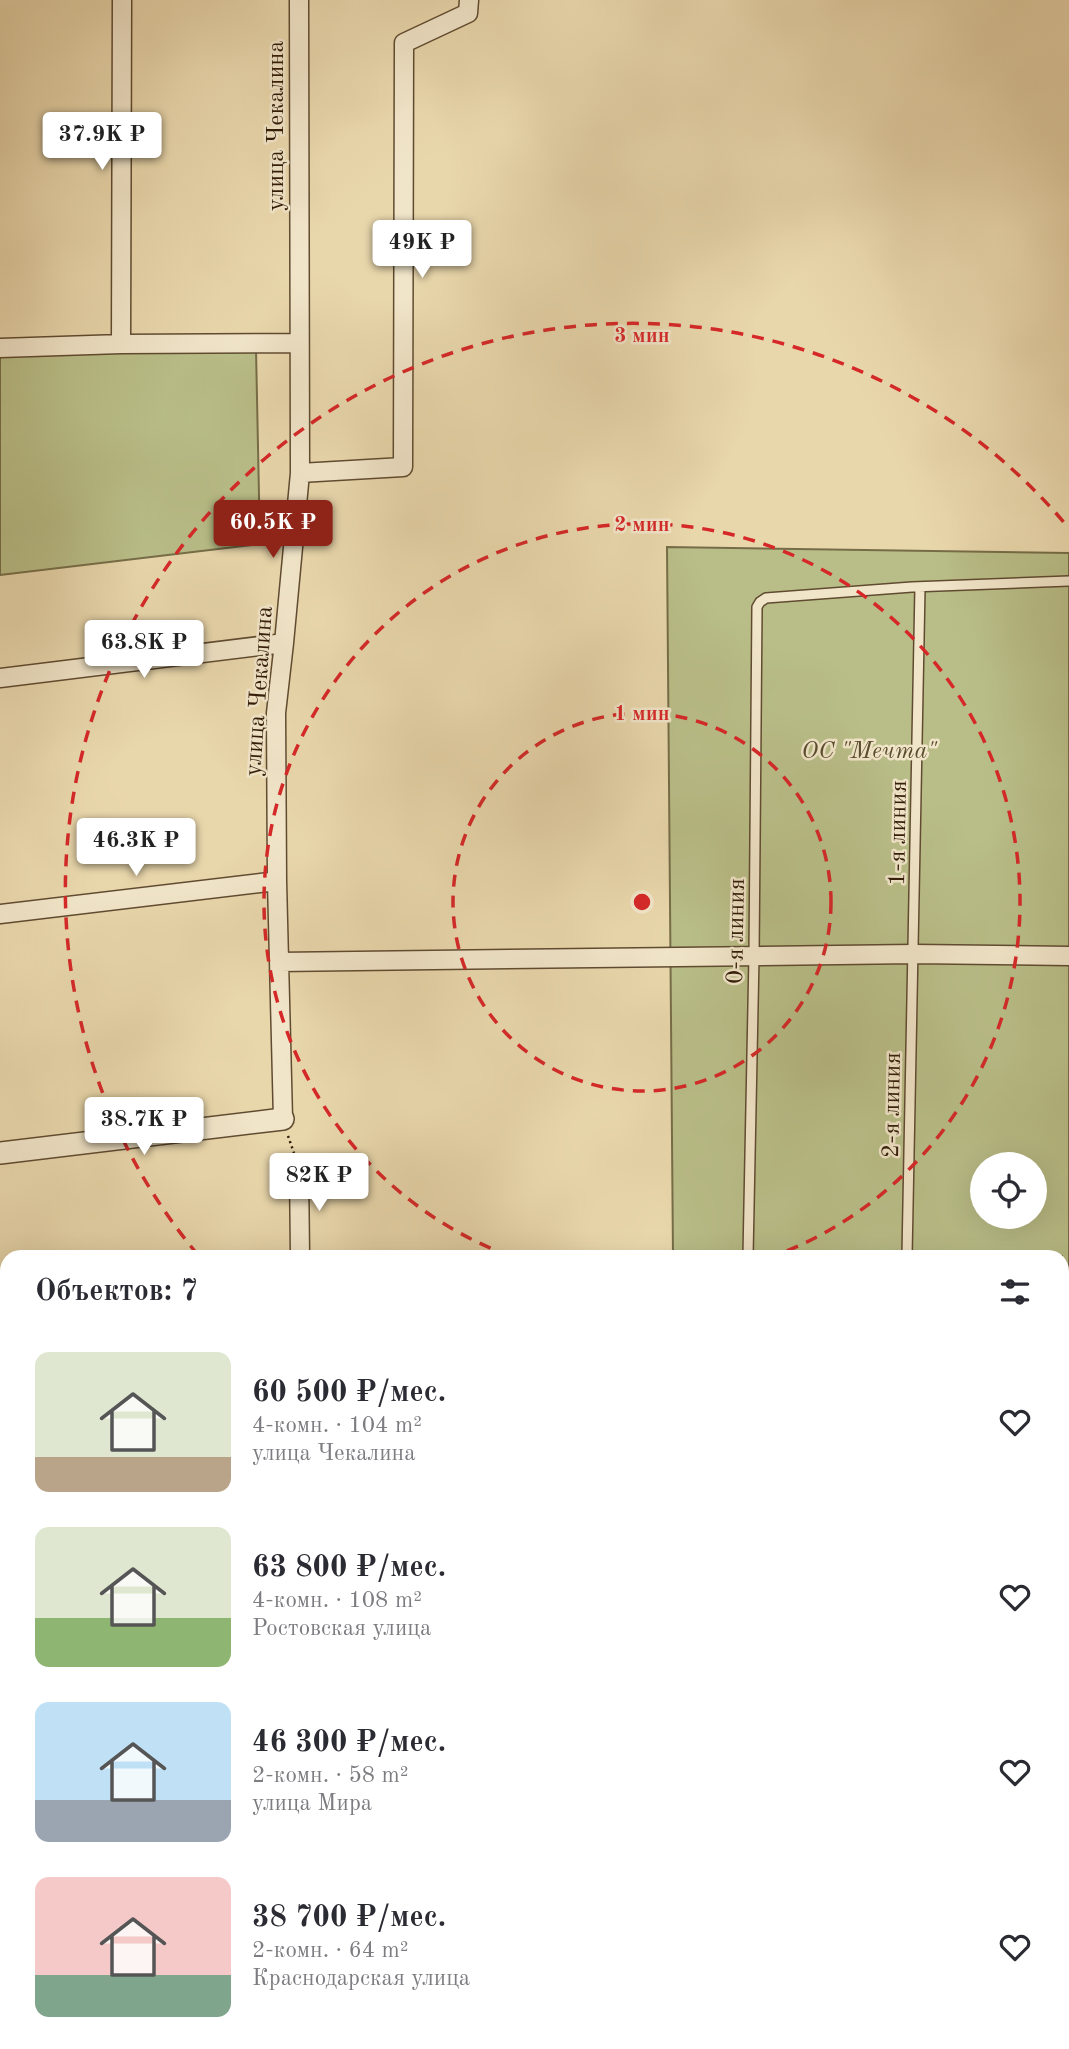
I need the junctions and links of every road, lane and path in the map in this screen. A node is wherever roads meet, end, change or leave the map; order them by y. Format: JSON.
{"nodes":[{"id":1,"x":122,"y":0,"type":"edge"},
{"id":2,"x":299,"y":0,"type":"edge"},
{"id":3,"x":469,"y":0,"type":"edge"},
{"id":4,"x":299,"y":343,"type":"junction"},
{"id":5,"x":121,"y":344,"type":"junction"},
{"id":6,"x":0,"y":348,"type":"edge"},
{"id":7,"x":300,"y":473,"type":"junction"},
{"id":8,"x":1069,"y":581,"type":"edge"},
{"id":9,"x":920,"y":587,"type":"junction"},
{"id":10,"x":284,"y":643,"type":"junction"},
{"id":11,"x":0,"y":678,"type":"edge"},
{"id":12,"x":277,"y":881,"type":"junction"},
{"id":13,"x":0,"y":914,"type":"edge"},
{"id":14,"x":914,"y":954,"type":"junction"},
{"id":15,"x":754,"y":956,"type":"junction"},
{"id":16,"x":1069,"y":956,"type":"edge"},
{"id":17,"x":279,"y":962,"type":"junction"},
{"id":18,"x":283,"y":1119,"type":"junction"},
{"id":19,"x":0,"y":1153,"type":"edge"},
{"id":20,"x":299,"y":1169,"type":"joint"},
{"id":21,"x":300,"y":1250,"type":"edge"},
{"id":22,"x":748,"y":1250,"type":"edge"},
{"id":23,"x":907,"y":1250,"type":"edge"}],
"edges":[{"from":1,"to":5,"type":"street"},
{"from":2,"to":4,"type":"street","name":"улица Чекалина"},
{"from":3,"to":7,"type":"street"},
{"from":4,"to":5,"type":"street"},
{"from":4,"to":7,"type":"street","name":"улица Чекалина"},
{"from":5,"to":6,"type":"street"},
{"from":7,"to":10,"type":"street","name":"улица Чекалина"},
{"from":8,"to":9,"type":"lane"},
{"from":9,"to":14,"type":"lane","name":"1-я линия"},
{"from":9,"to":15,"type":"lane","name":"0-я линия"},
{"from":10,"to":11,"type":"street"},
{"from":10,"to":12,"type":"street","name":"улица Чекалина"},
{"from":12,"to":13,"type":"street"},
{"from":12,"to":17,"type":"street","name":"улица Чекалина"},
{"from":14,"to":15,"type":"street"},
{"from":14,"to":16,"type":"street"},
{"from":14,"to":23,"type":"lane","name":"2-я линия"},
{"from":15,"to":17,"type":"street"},
{"from":15,"to":22,"type":"lane","name":"0-я линия"},
{"from":17,"to":18,"type":"street","name":"улица Чекалина"},
{"from":18,"to":19,"type":"street"},
{"from":18,"to":20,"type":"path"},
{"from":20,"to":21,"type":"street"}]}
